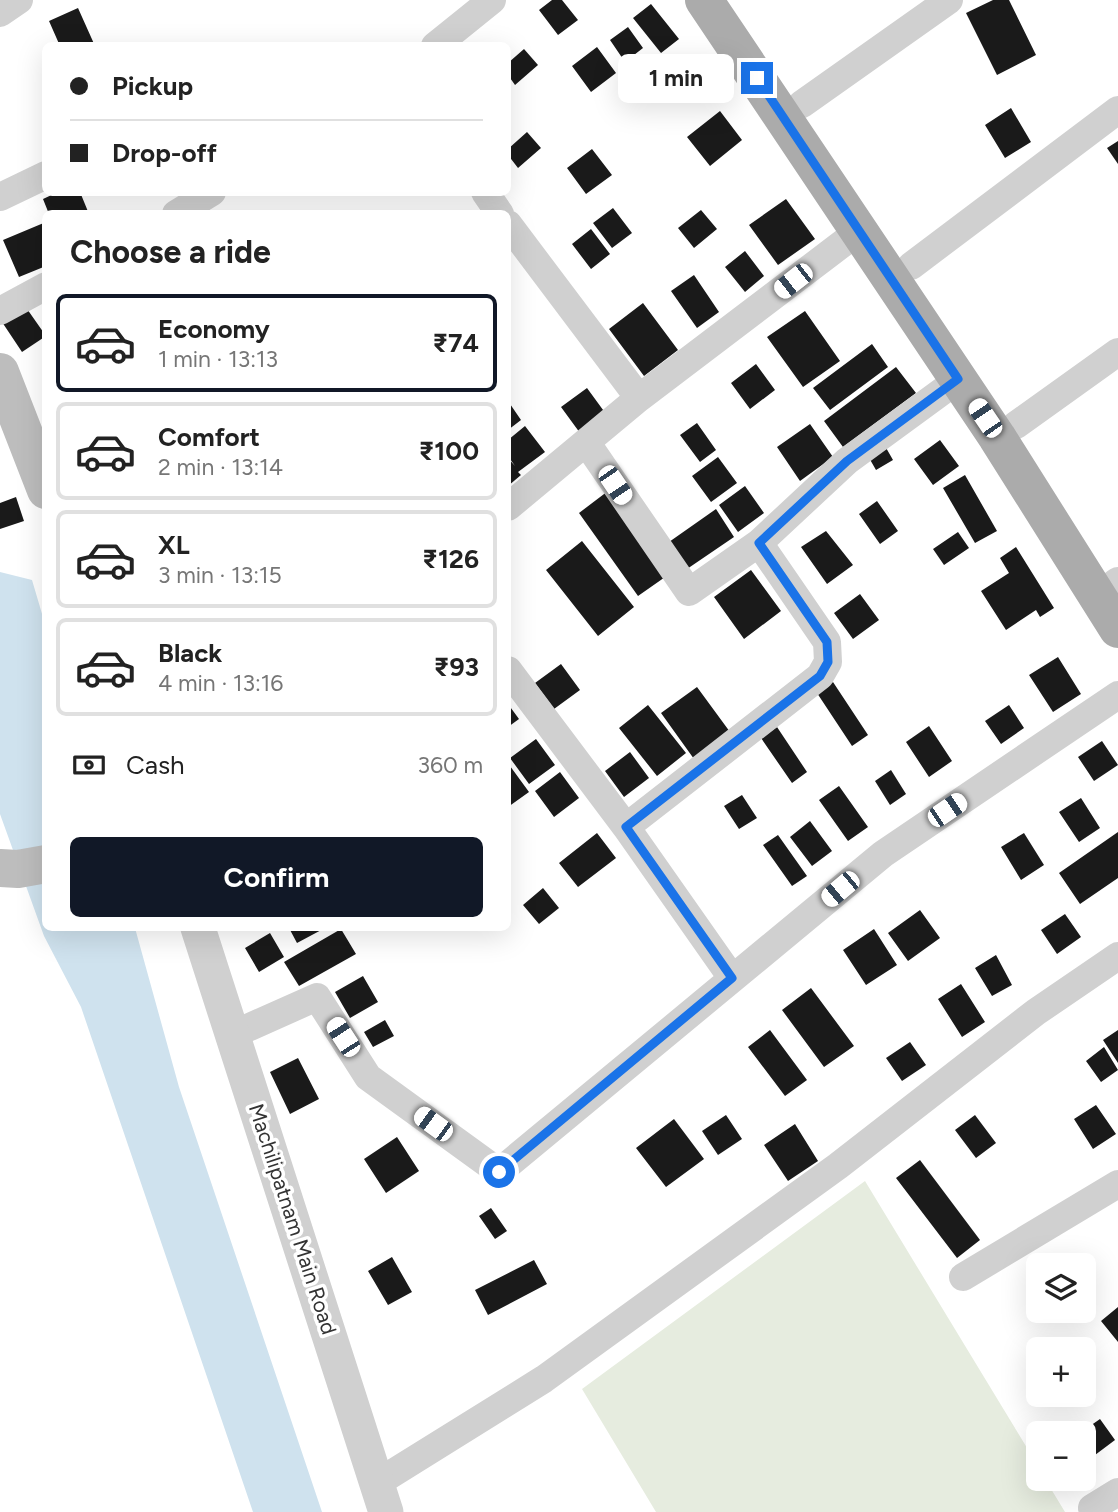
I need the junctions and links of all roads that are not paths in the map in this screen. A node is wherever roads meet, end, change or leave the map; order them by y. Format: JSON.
{"nodes":[{"id":1,"x":19,"y":0,"type":"edge"},
{"id":2,"x":492,"y":0,"type":"edge"},
{"id":3,"x":704,"y":0,"type":"edge"},
{"id":4,"x":733,"y":0,"type":"edge"},
{"id":5,"x":949,"y":0,"type":"edge"},
{"id":6,"x":0,"y":13,"type":"edge"},
{"id":7,"x":440,"y":42,"type":"edge"},
{"id":8,"x":802,"y":104,"type":"junction"},
{"id":9,"x":1118,"y":110,"type":"edge"},
{"id":10,"x":42,"y":177,"type":"edge"},
{"id":11,"x":205,"y":196,"type":"edge"},
{"id":12,"x":0,"y":197,"type":"edge"},
{"id":13,"x":183,"y":210,"type":"edge"},
{"id":14,"x":859,"y":231,"type":"junction"},
{"id":15,"x":511,"y":232,"type":"edge"},
{"id":16,"x":911,"y":266,"type":"junction"},
{"id":17,"x":42,"y":288,"type":"edge"},
{"id":18,"x":0,"y":311,"type":"edge"},
{"id":19,"x":1118,"y":352,"type":"edge"},
{"id":20,"x":0,"y":372,"type":"edge"},
{"id":21,"x":958,"y":379,"type":"junction"},
{"id":22,"x":639,"y":398,"type":"junction"},
{"id":23,"x":1016,"y":425,"type":"junction"},
{"id":24,"x":586,"y":442,"type":"junction"},
{"id":25,"x":42,"y":480,"type":"edge"},
{"id":26,"x":511,"y":504,"type":"edge"},
{"id":27,"x":759,"y":543,"type":"junction"},
{"id":28,"x":1117,"y":584,"type":"edge"},
{"id":29,"x":1118,"y":629,"type":"edge"},
{"id":30,"x":511,"y":674,"type":"edge"},
{"id":31,"x":1118,"y":695,"type":"edge"},
{"id":32,"x":626,"y":827,"type":"junction"},
{"id":33,"x":199,"y":931,"type":"edge"},
{"id":34,"x":1118,"y":956,"type":"edge"},
{"id":35,"x":732,"y":978,"type":"junction"},
{"id":36,"x":234,"y":1034,"type":"junction"},
{"id":37,"x":1118,"y":1184,"type":"edge"},
{"id":38,"x":963,"y":1277,"type":"dead end"},
{"id":39,"x":1118,"y":1492,"type":"edge"},
{"id":40,"x":382,"y":1497,"type":"edge"},
{"id":41,"x":1092,"y":1508,"type":"dead end"}],
"edges":[{"from":1,"to":6,"type":"street"},
{"from":2,"to":7,"type":"street"},
{"from":3,"to":14,"type":"main road"},
{"from":4,"to":8,"type":"main road"},
{"from":5,"to":8,"type":"street"},
{"from":8,"to":16,"type":"main road"},
{"from":9,"to":16,"type":"street"},
{"from":10,"to":12,"type":"street"},
{"from":11,"to":13,"type":"street"},
{"from":14,"to":21,"type":"main road"},
{"from":14,"to":22,"type":"street"},
{"from":15,"to":22,"type":"street"},
{"from":16,"to":23,"type":"main road"},
{"from":17,"to":18,"type":"street"},
{"from":19,"to":23,"type":"street"},
{"from":20,"to":25,"type":"main road"},
{"from":21,"to":27,"type":"street"},
{"from":21,"to":29,"type":"main road"},
{"from":22,"to":24,"type":"street"},
{"from":23,"to":28,"type":"main road"},
{"from":24,"to":26,"type":"street"},
{"from":24,"to":27,"type":"street"},
{"from":27,"to":32,"type":"street"},
{"from":30,"to":32,"type":"street"},
{"from":31,"to":35,"type":"street"},
{"from":32,"to":35,"type":"street"},
{"from":33,"to":36,"type":"street","name":"Machilipatnam Main Road"},
{"from":34,"to":40,"type":"street"},
{"from":35,"to":36,"type":"street"},
{"from":36,"to":40,"type":"street","name":"Machilipatnam Main Road"},
{"from":37,"to":38,"type":"street"},
{"from":39,"to":41,"type":"street"}]}
